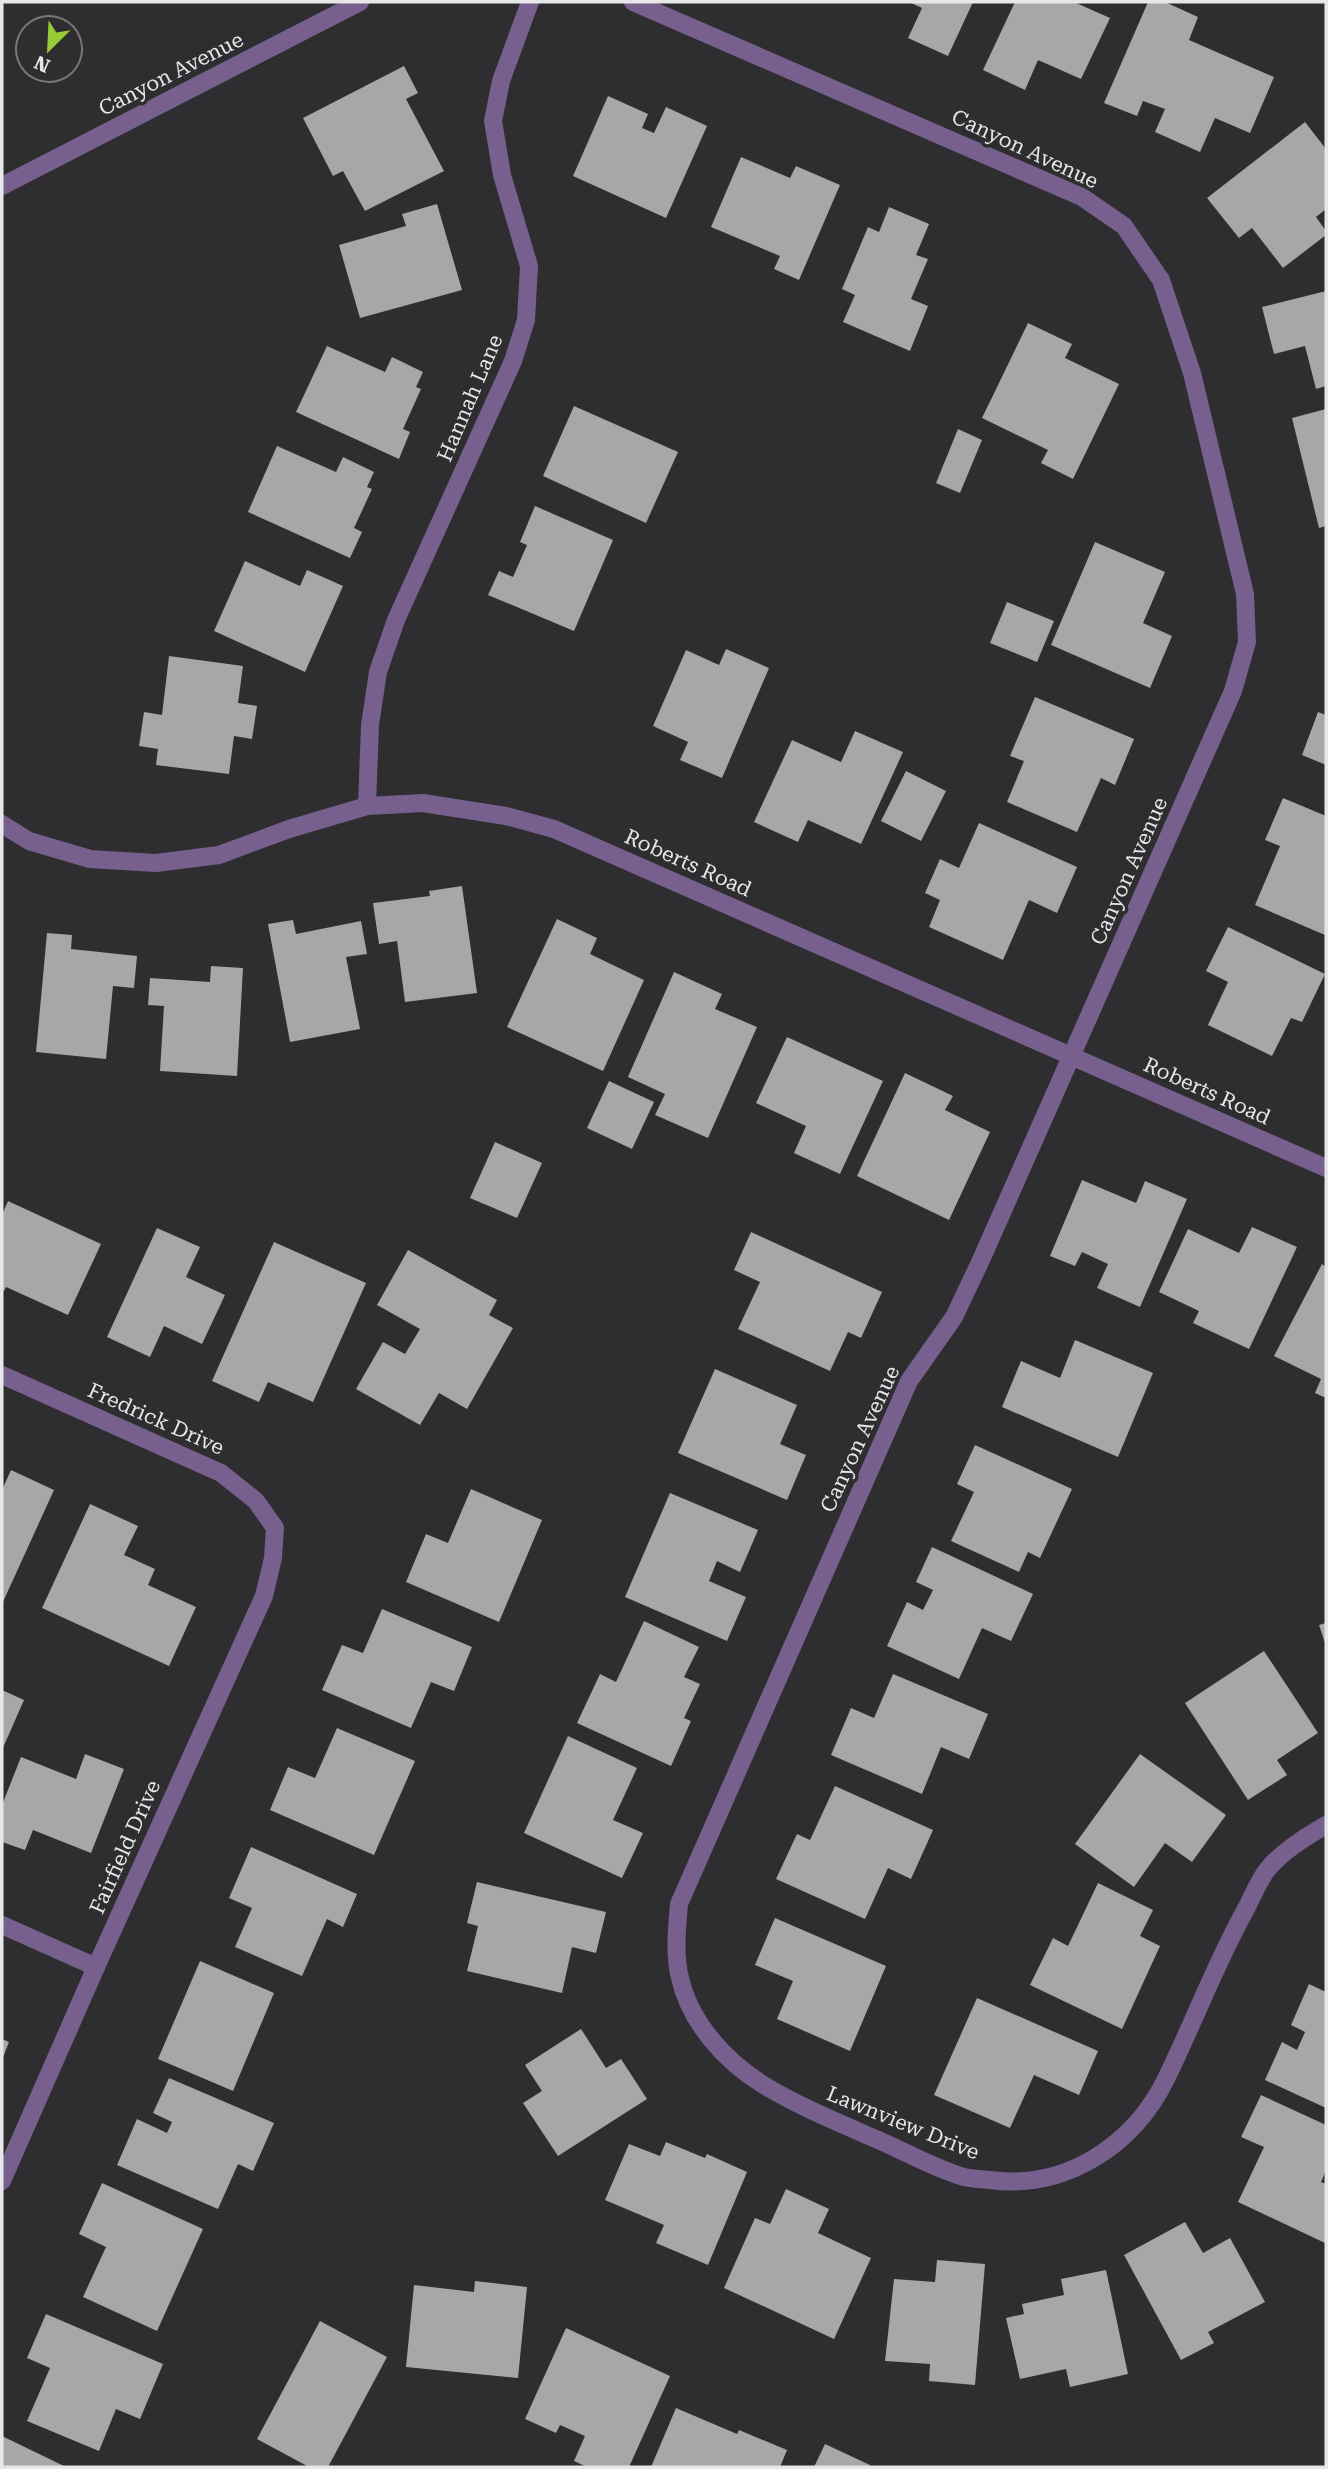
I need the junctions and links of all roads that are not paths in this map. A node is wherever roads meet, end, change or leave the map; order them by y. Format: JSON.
{"nodes":[{"id":1,"x":360,"y":2,"type":"edge"},
{"id":2,"x":530,"y":2,"type":"edge"},
{"id":3,"x":632,"y":2,"type":"edge"},
{"id":4,"x":2,"y":186,"type":"edge"},
{"id":5,"x":368,"y":806,"type":"junction"},
{"id":6,"x":2,"y":824,"type":"edge"},
{"id":7,"x":1072,"y":1056,"type":"junction"},
{"id":8,"x":1326,"y":1168,"type":"edge"},
{"id":9,"x":2,"y":1375,"type":"edge"},
{"id":10,"x":275,"y":1528,"type":"joint"},
{"id":11,"x":1326,"y":1825,"type":"edge"},
{"id":12,"x":2,"y":1925,"type":"edge"},
{"id":13,"x":96,"y":1967,"type":"junction"},
{"id":14,"x":691,"y":2011,"type":"joint"},
{"id":15,"x":2,"y":2181,"type":"edge"}],
"edges":[{"from":1,"to":4,"type":"street","name":"Canyon Avenue"},
{"from":2,"to":5,"type":"street","name":"Hannah Lane"},
{"from":3,"to":7,"type":"street","name":"Canyon Avenue"},
{"from":5,"to":6,"type":"street","name":"Roberts Road"},
{"from":5,"to":7,"type":"street","name":"Roberts Road"},
{"from":7,"to":8,"type":"street","name":"Roberts Road"},
{"from":7,"to":14,"type":"street","name":"Canyon Avenue"},
{"from":9,"to":10,"type":"street","name":"Fredrick Drive"},
{"from":10,"to":13,"type":"street","name":"Fairfield Drive"},
{"from":11,"to":14,"type":"street","name":"Lawnview Drive"},
{"from":12,"to":13,"type":"street"},
{"from":13,"to":15,"type":"street","name":"Fairfield Drive"}]}
